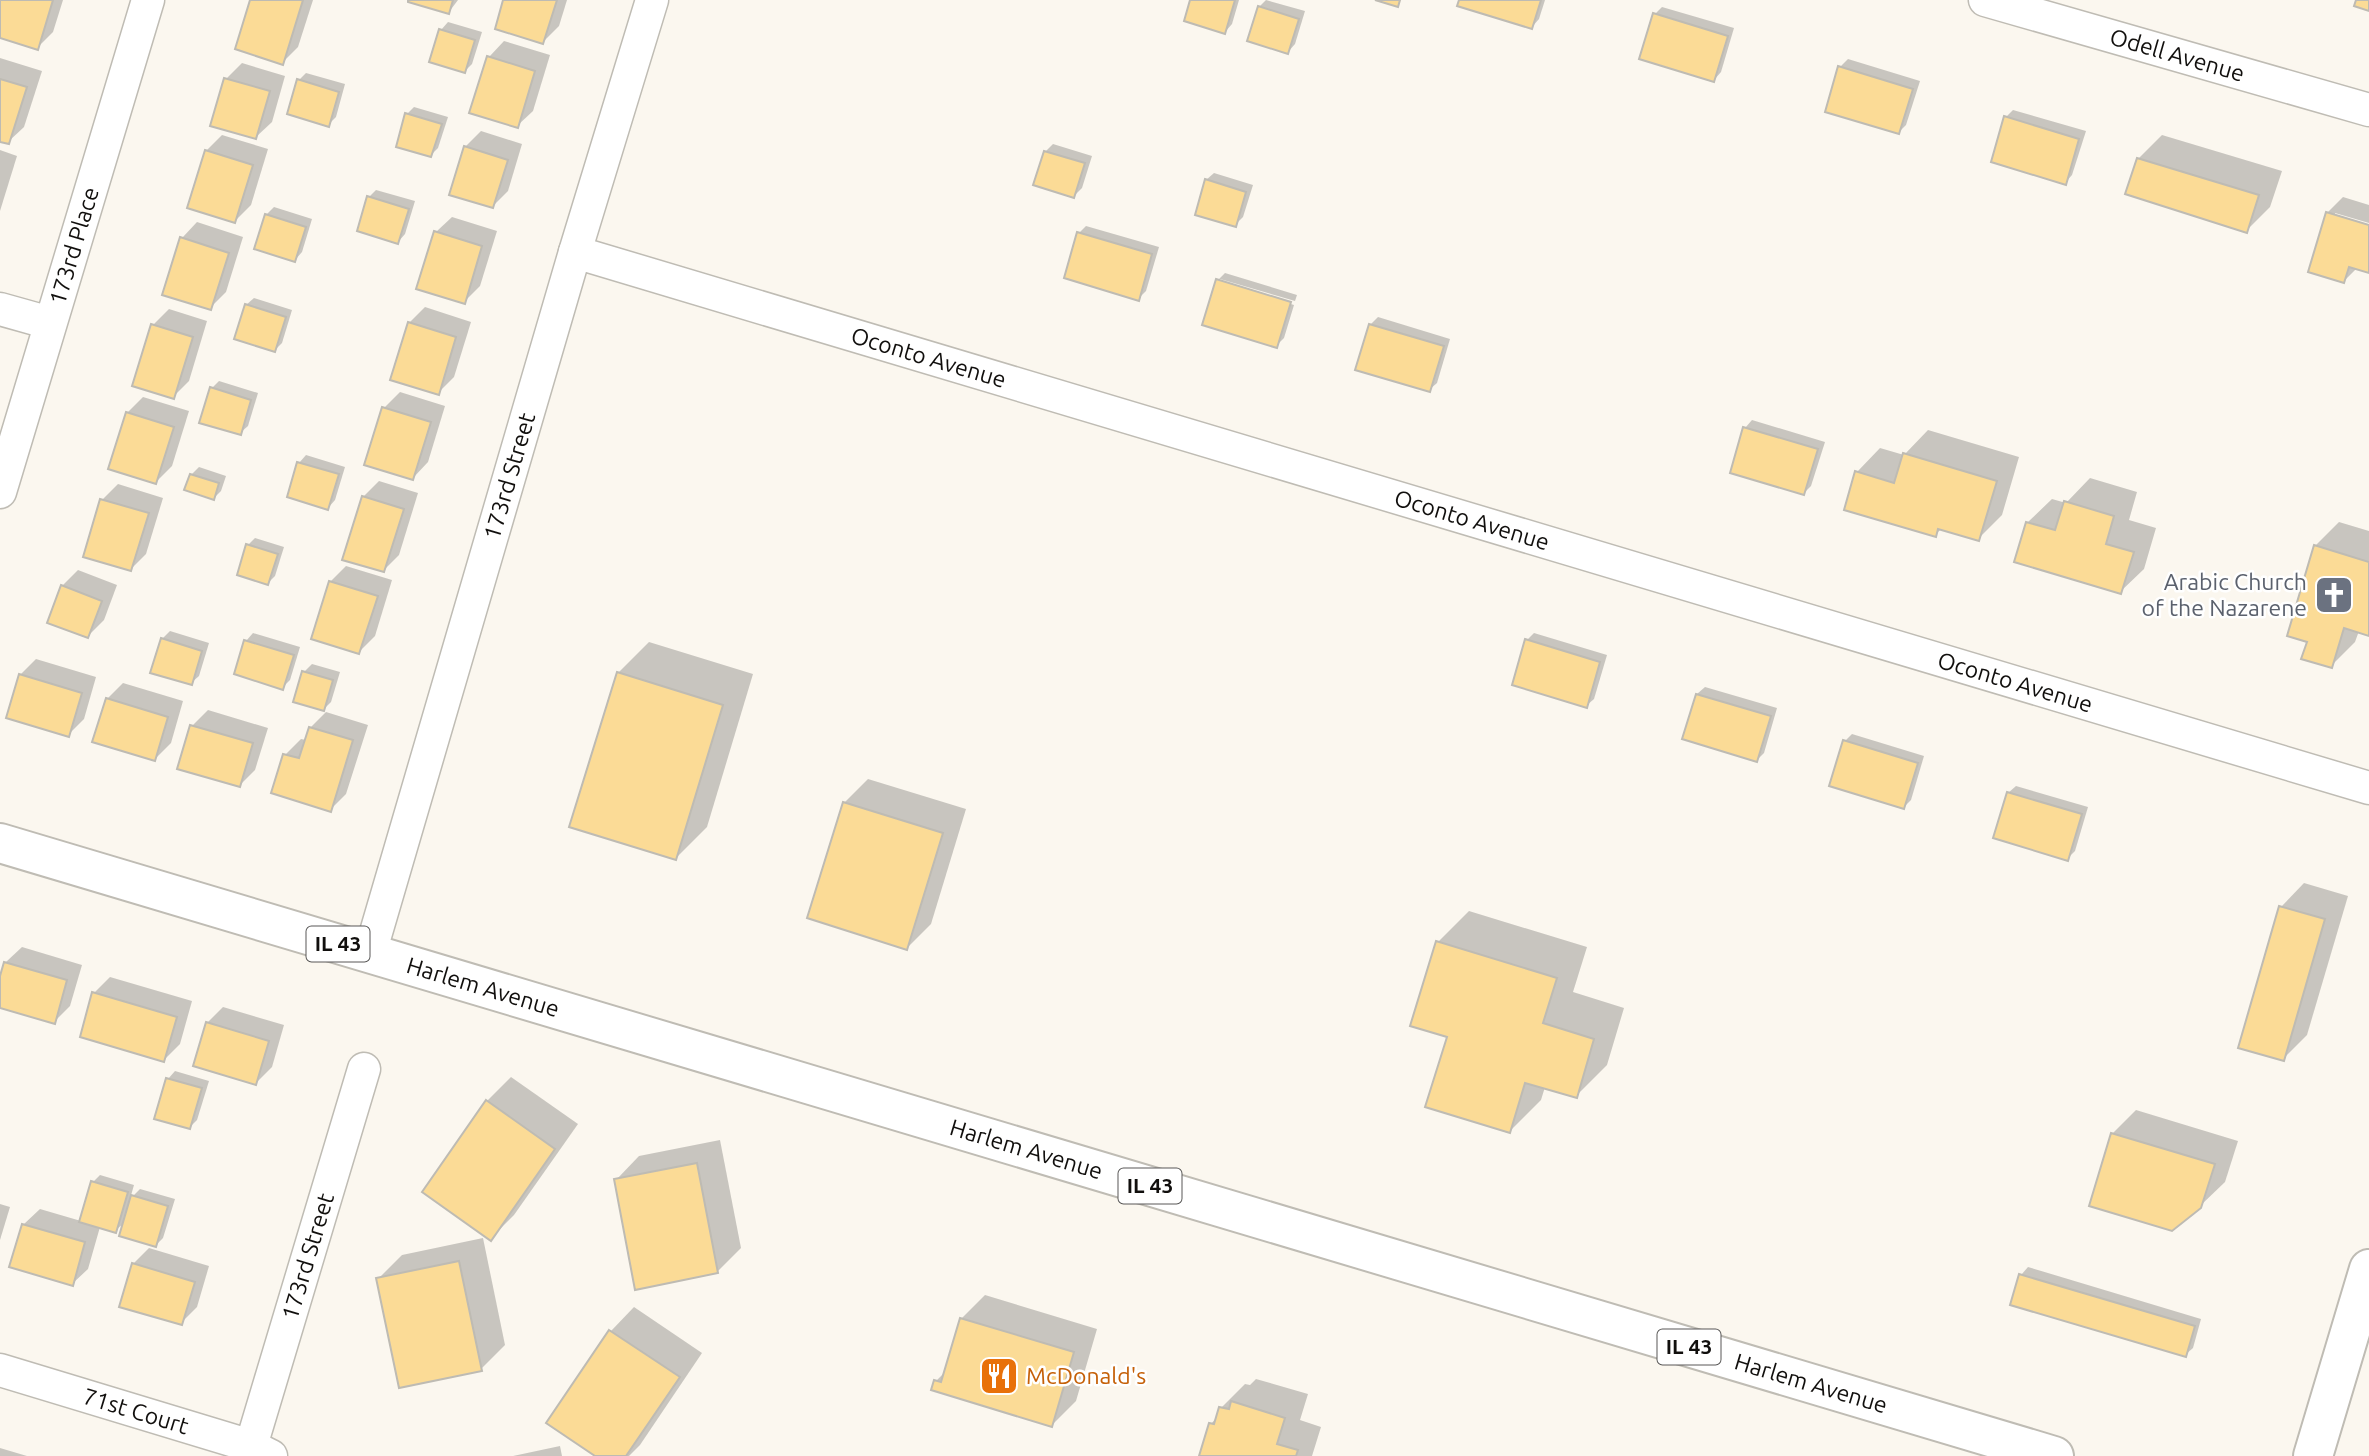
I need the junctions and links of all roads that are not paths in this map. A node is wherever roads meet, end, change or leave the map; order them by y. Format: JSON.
{"nodes":[{"id":1,"x":148,"y":0,"type":"edge"},
{"id":2,"x":652,"y":0,"type":"edge"},
{"id":3,"x":1985,"y":0,"type":"edge"},
{"id":4,"x":2369,"y":110,"type":"edge"},
{"id":5,"x":575,"y":252,"type":"junction"},
{"id":6,"x":0,"y":309,"type":"edge"},
{"id":7,"x":50,"y":323,"type":"junction"},
{"id":8,"x":0,"y":492,"type":"edge"},
{"id":9,"x":2369,"y":788,"type":"edge"},
{"id":10,"x":0,"y":843,"type":"edge"},
{"id":11,"x":370,"y":953,"type":"junction"},
{"id":12,"x":365,"y":1069,"type":"dead end"},
{"id":13,"x":2369,"y":1269,"type":"edge"},
{"id":14,"x":0,"y":1370,"type":"edge"},
{"id":15,"x":261,"y":1451,"type":"edge"},
{"id":16,"x":2054,"y":1456,"type":"edge"},
{"id":17,"x":2313,"y":1456,"type":"edge"}],
"edges":[{"from":1,"to":7,"type":"street","name":"173rd Place"},
{"from":2,"to":5,"type":"street","name":"173rd Street"},
{"from":3,"to":4,"type":"street","name":"Odell Avenue"},
{"from":5,"to":9,"type":"street","name":"Oconto Avenue"},
{"from":5,"to":11,"type":"street","name":"173rd Street"},
{"from":6,"to":7,"type":"street"},
{"from":7,"to":8,"type":"street","name":"173rd Place"},
{"from":10,"to":11,"type":"main road","name":"Harlem Avenue","number":"IL 43"},
{"from":11,"to":16,"type":"main road","name":"Harlem Avenue","number":"IL 43"},
{"from":12,"to":15,"type":"street","name":"173rd Street"},
{"from":13,"to":17,"type":"main road"},
{"from":14,"to":15,"type":"street","name":"71st Court"}]}
